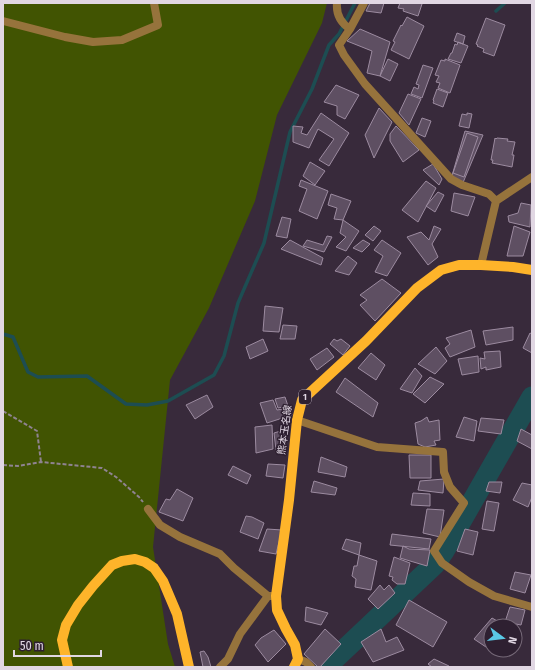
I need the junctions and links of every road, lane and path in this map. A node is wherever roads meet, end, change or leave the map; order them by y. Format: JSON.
{"nodes":[{"id":1,"x":154,"y":3,"type":"edge"},
{"id":2,"x":337,"y":3,"type":"edge"},
{"id":3,"x":364,"y":3,"type":"edge"},
{"id":4,"x":3,"y":21,"type":"edge"},
{"id":5,"x":346,"y":25,"type":"junction"},
{"id":6,"x":532,"y":177,"type":"edge"},
{"id":7,"x":496,"y":200,"type":"junction"},
{"id":8,"x":481,"y":265,"type":"junction"},
{"id":9,"x":532,"y":270,"type":"edge"},
{"id":10,"x":3,"y":411,"type":"edge"},
{"id":11,"x":297,"y":420,"type":"junction"},
{"id":12,"x":41,"y":462,"type":"junction"},
{"id":13,"x":3,"y":465,"type":"edge"},
{"id":14,"x":148,"y":509,"type":"joint"},
{"id":15,"x":272,"y":596,"type":"junction"},
{"id":16,"x":532,"y":607,"type":"edge"},
{"id":17,"x":296,"y":663,"type":"edge"},
{"id":18,"x":68,"y":667,"type":"edge"},
{"id":19,"x":189,"y":667,"type":"edge"},
{"id":20,"x":220,"y":667,"type":"edge"},
{"id":21,"x":311,"y":667,"type":"edge"}],
"edges":[{"from":1,"to":4,"type":"street"},
{"from":2,"to":5,"type":"street"},
{"from":3,"to":5,"type":"street"},
{"from":5,"to":7,"type":"street"},
{"from":6,"to":7,"type":"street"},
{"from":7,"to":8,"type":"street"},
{"from":8,"to":9,"type":"main road","name":"熊本玉名線","number":"1"},
{"from":8,"to":11,"type":"main road","name":"熊本玉名線","number":"1"},
{"from":10,"to":12,"type":"path"},
{"from":11,"to":15,"type":"main road","name":"熊本玉名線","number":"1"},
{"from":11,"to":16,"type":"street"},
{"from":12,"to":13,"type":"path"},
{"from":12,"to":14,"type":"path"},
{"from":14,"to":15,"type":"street"},
{"from":15,"to":17,"type":"main road","name":"熊本玉名線","number":"1"},
{"from":15,"to":20,"type":"street"},
{"from":17,"to":21,"type":"street"},
{"from":18,"to":19,"type":"main road"}]}
